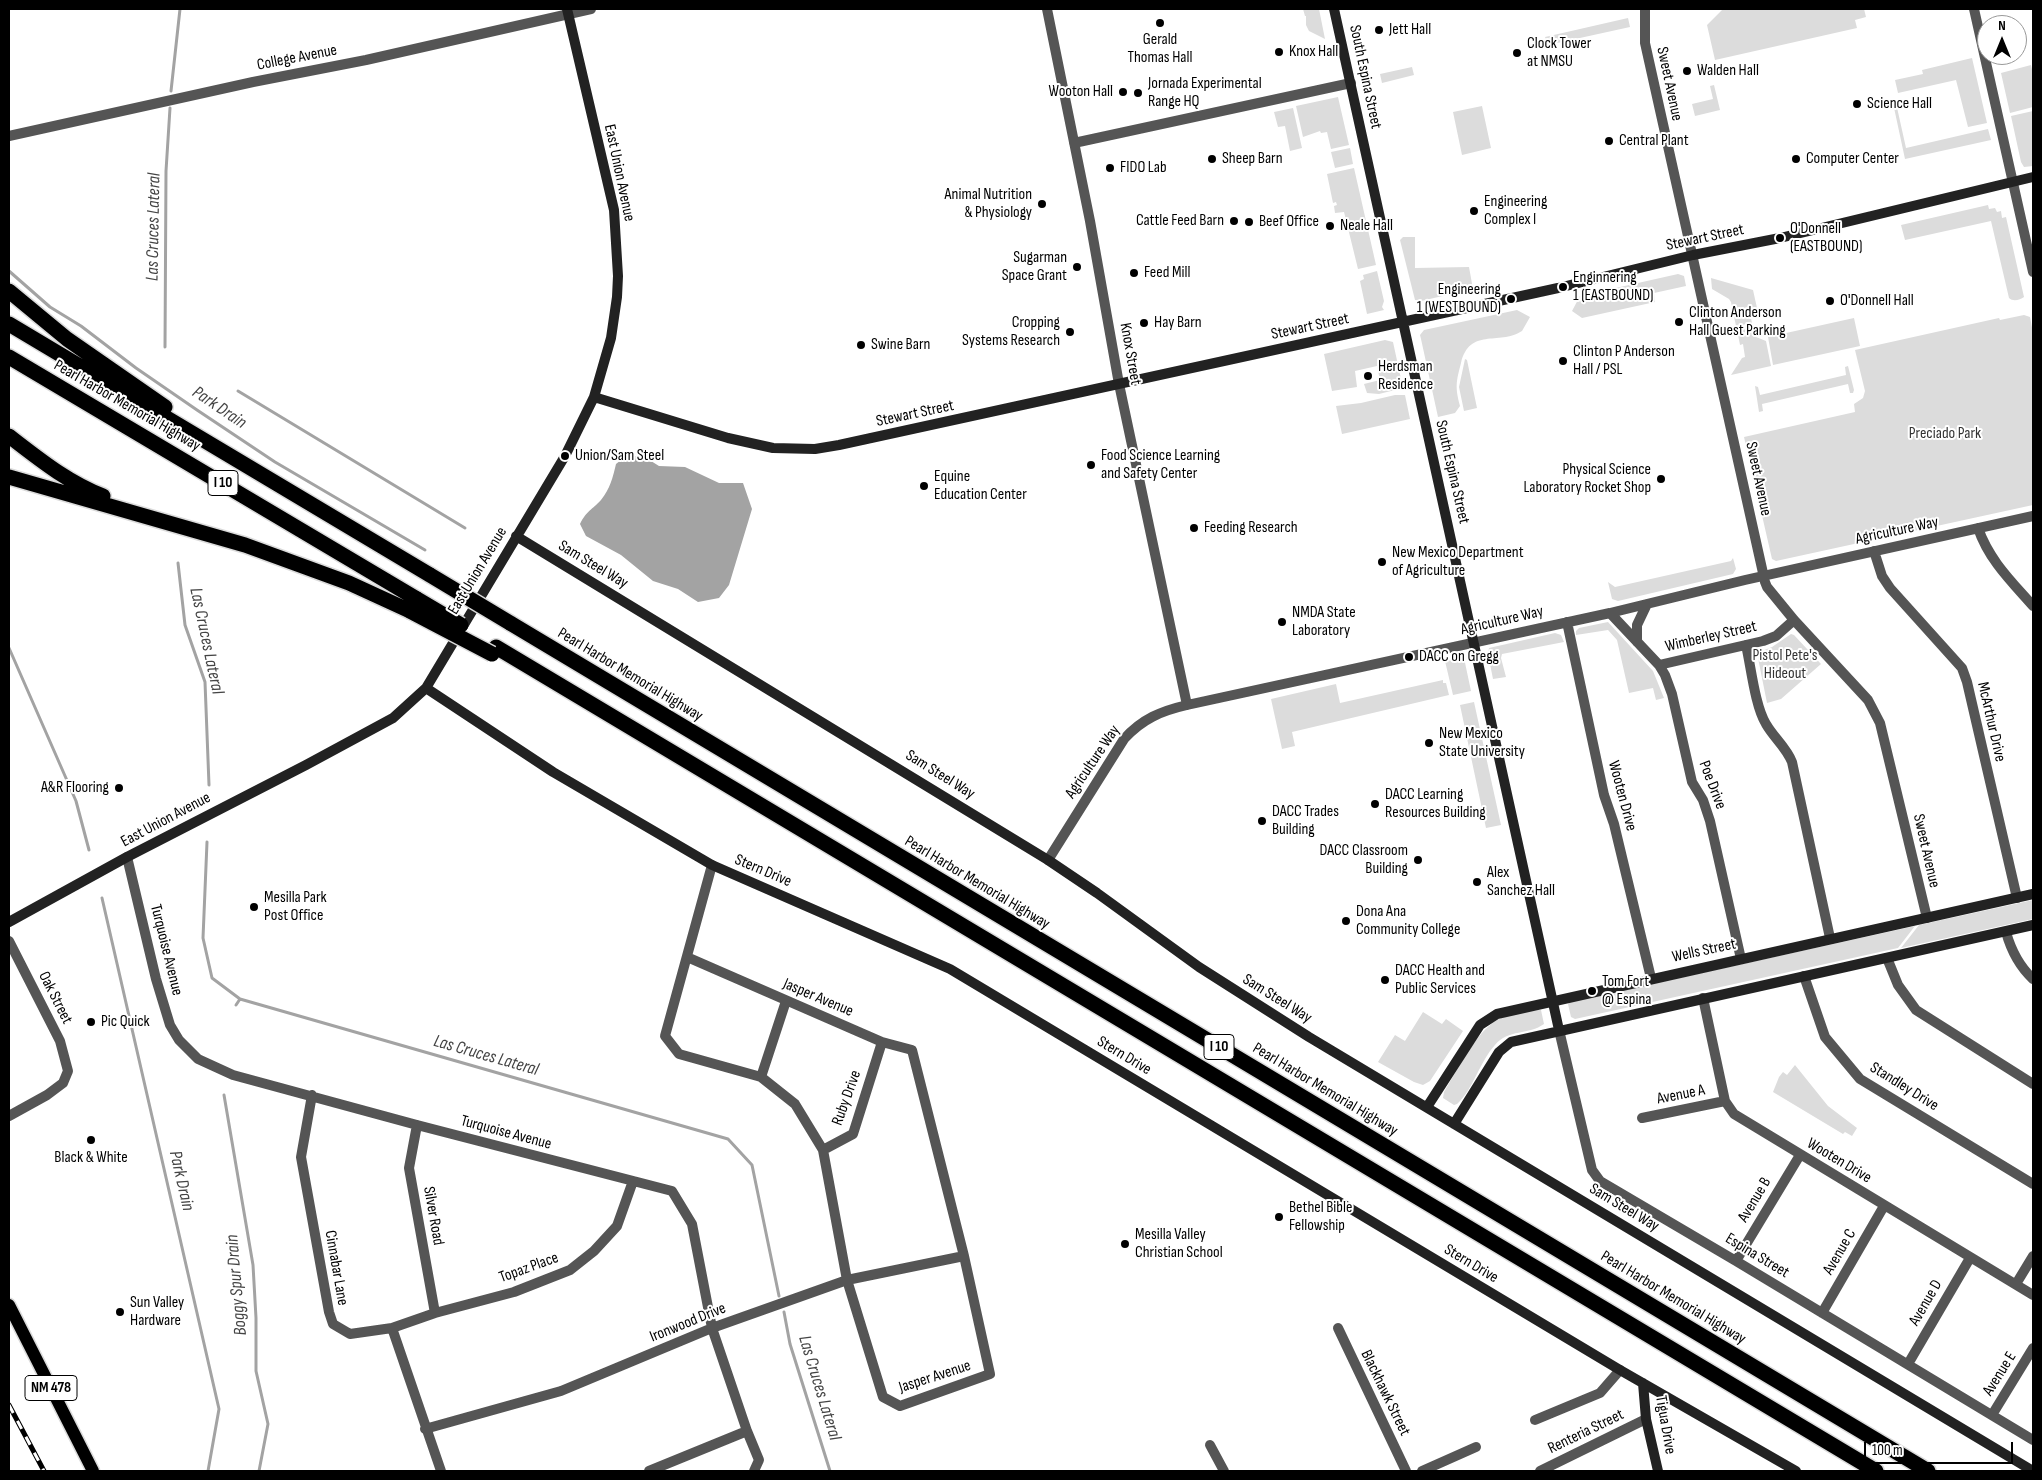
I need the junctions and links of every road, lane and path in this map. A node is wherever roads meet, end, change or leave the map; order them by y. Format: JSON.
{"nodes":[{"id":1,"x":591,"y":9,"type":"edge"},
{"id":2,"x":1048,"y":9,"type":"edge"},
{"id":3,"x":1334,"y":9,"type":"edge"},
{"id":4,"x":1645,"y":9,"type":"edge"},
{"id":5,"x":1974,"y":9,"type":"edge"},
{"id":6,"x":567,"y":11,"type":"edge"},
{"id":7,"x":1351,"y":83,"type":"junction"},
{"id":8,"x":9,"y":136,"type":"edge"},
{"id":9,"x":1074,"y":143,"type":"junction"},
{"id":10,"x":2033,"y":178,"type":"edge"},
{"id":11,"x":2014,"y":183,"type":"junction"},
{"id":12,"x":1693,"y":255,"type":"junction"},
{"id":13,"x":2033,"y":272,"type":"edge"},
{"id":14,"x":9,"y":291,"type":"edge"},
{"id":15,"x":1404,"y":322,"type":"junction"},
{"id":16,"x":9,"y":324,"type":"edge"},
{"id":17,"x":9,"y":356,"type":"edge"},
{"id":18,"x":1119,"y":384,"type":"junction"},
{"id":19,"x":594,"y":397,"type":"junction"},
{"id":20,"x":9,"y":436,"type":"edge"},
{"id":21,"x":9,"y":477,"type":"edge"},
{"id":22,"x":284,"y":489,"type":"junction"},
{"id":23,"x":2033,"y":516,"type":"edge"},
{"id":24,"x":1978,"y":528,"type":"junction"},
{"id":25,"x":203,"y":532,"type":"junction"},
{"id":26,"x":516,"y":536,"type":"junction"},
{"id":27,"x":1874,"y":551,"type":"junction"},
{"id":28,"x":1764,"y":576,"type":"junction"},
{"id":29,"x":1647,"y":604,"type":"junction"},
{"id":30,"x":414,"y":605,"type":"junction"},
{"id":31,"x":2033,"y":606,"type":"edge"},
{"id":32,"x":1610,"y":613,"type":"junction"},
{"id":33,"x":1794,"y":620,"type":"junction"},
{"id":34,"x":1567,"y":622,"type":"junction"},
{"id":35,"x":1474,"y":642,"type":"junction"},
{"id":36,"x":1637,"y":642,"type":"junction"},
{"id":37,"x":1746,"y":645,"type":"junction"},
{"id":38,"x":1659,"y":665,"type":"junction"},
{"id":39,"x":426,"y":688,"type":"junction"},
{"id":40,"x":1187,"y":704,"type":"junction"},
{"id":41,"x":127,"y":857,"type":"junction"},
{"id":42,"x":1048,"y":860,"type":"junction"},
{"id":43,"x":712,"y":865,"type":"junction"},
{"id":44,"x":2033,"y":894,"type":"edge"},
{"id":45,"x":2016,"y":898,"type":"junction"},
{"id":46,"x":1927,"y":918,"type":"junction"},
{"id":47,"x":9,"y":922,"type":"edge"},
{"id":48,"x":2033,"y":925,"type":"edge"},
{"id":49,"x":2006,"y":932,"type":"junction"},
{"id":50,"x":1830,"y":938,"type":"junction"},
{"id":51,"x":9,"y":941,"type":"edge"},
{"id":52,"x":687,"y":957,"type":"junction"},
{"id":53,"x":1887,"y":958,"type":"junction"},
{"id":54,"x":1741,"y":959,"type":"junction"},
{"id":55,"x":1804,"y":976,"type":"junction"},
{"id":56,"x":1651,"y":978,"type":"junction"},
{"id":57,"x":2033,"y":979,"type":"edge"},
{"id":58,"x":1703,"y":998,"type":"junction"},
{"id":59,"x":1552,"y":1000,"type":"junction"},
{"id":60,"x":786,"y":1001,"type":"junction"},
{"id":61,"x":1559,"y":1030,"type":"junction"},
{"id":62,"x":882,"y":1042,"type":"junction"},
{"id":63,"x":761,"y":1077,"type":"junction"},
{"id":64,"x":2033,"y":1084,"type":"edge"},
{"id":65,"x":312,"y":1095,"type":"junction"},
{"id":66,"x":1725,"y":1101,"type":"junction"},
{"id":67,"x":1427,"y":1107,"type":"junction"},
{"id":68,"x":9,"y":1116,"type":"edge"},
{"id":69,"x":1642,"y":1118,"type":"dead end"},
{"id":70,"x":1454,"y":1124,"type":"junction"},
{"id":71,"x":417,"y":1125,"type":"junction"},
{"id":72,"x":823,"y":1150,"type":"junction"},
{"id":73,"x":1800,"y":1155,"type":"junction"},
{"id":74,"x":633,"y":1181,"type":"junction"},
{"id":75,"x":2033,"y":1184,"type":"edge"},
{"id":76,"x":1884,"y":1206,"type":"junction"},
{"id":77,"x":964,"y":1256,"type":"junction"},
{"id":78,"x":2033,"y":1256,"type":"edge"},
{"id":79,"x":1970,"y":1258,"type":"junction"},
{"id":80,"x":1736,"y":1261,"type":"junction"},
{"id":81,"x":847,"y":1280,"type":"junction"},
{"id":82,"x":2016,"y":1284,"type":"junction"},
{"id":83,"x":2033,"y":1294,"type":"edge"},
{"id":84,"x":9,"y":1305,"type":"edge"},
{"id":85,"x":435,"y":1313,"type":"junction"},
{"id":86,"x":1822,"y":1313,"type":"junction"},
{"id":87,"x":392,"y":1328,"type":"junction"},
{"id":88,"x":712,"y":1328,"type":"junction"},
{"id":89,"x":1338,"y":1328,"type":"dead end"},
{"id":90,"x":2033,"y":1348,"type":"edge"},
{"id":91,"x":1908,"y":1364,"type":"junction"},
{"id":92,"x":1620,"y":1370,"type":"junction"},
{"id":93,"x":1642,"y":1383,"type":"junction"},
{"id":94,"x":1992,"y":1415,"type":"junction"},
{"id":95,"x":1646,"y":1419,"type":"junction"},
{"id":96,"x":1535,"y":1420,"type":"dead end"},
{"id":97,"x":425,"y":1429,"type":"junction"},
{"id":98,"x":747,"y":1431,"type":"junction"},
{"id":99,"x":2033,"y":1440,"type":"edge"},
{"id":100,"x":1210,"y":1445,"type":"dead end"},
{"id":101,"x":1476,"y":1447,"type":"dead end"},
{"id":102,"x":655,"y":1470,"type":"edge"},
{"id":103,"x":93,"y":1471,"type":"edge"},
{"id":104,"x":441,"y":1471,"type":"edge"},
{"id":105,"x":754,"y":1471,"type":"edge"},
{"id":106,"x":1224,"y":1471,"type":"edge"},
{"id":107,"x":1406,"y":1471,"type":"edge"},
{"id":108,"x":1422,"y":1471,"type":"edge"},
{"id":109,"x":1540,"y":1471,"type":"edge"},
{"id":110,"x":1658,"y":1471,"type":"edge"},
{"id":111,"x":1796,"y":1471,"type":"edge"},
{"id":112,"x":1876,"y":1471,"type":"edge"},
{"id":113,"x":1928,"y":1471,"type":"edge"},
{"id":114,"x":2033,"y":1471,"type":"edge"}],
"edges":[{"from":1,"to":6,"type":"street","name":"College Avenue"},
{"from":2,"to":9,"type":"street","name":"Knox Street"},
{"from":3,"to":7,"type":"street","name":"South Espina Street"},
{"from":4,"to":12,"type":"street","name":"Sweet Avenue"},
{"from":5,"to":11,"type":"street"},
{"from":6,"to":8,"type":"street","name":"College Avenue"},
{"from":6,"to":19,"type":"street","name":"East Union Avenue"},
{"from":7,"to":9,"type":"street"},
{"from":7,"to":15,"type":"street","name":"South Espina Street"},
{"from":9,"to":18,"type":"street","name":"Knox Street"},
{"from":10,"to":11,"type":"street","name":"Stewart Street"},
{"from":11,"to":12,"type":"street","name":"Stewart Street"},
{"from":11,"to":13,"type":"street"},
{"from":12,"to":15,"type":"street","name":"Stewart Street"},
{"from":12,"to":28,"type":"street","name":"Sweet Avenue"},
{"from":14,"to":22,"type":"highway"},
{"from":15,"to":18,"type":"street","name":"Stewart Street"},
{"from":15,"to":35,"type":"street","name":"South Espina Street"},
{"from":16,"to":22,"type":"highway","name":"Pearl Harbor Memorial Highway","number":"I 10"},
{"from":17,"to":30,"type":"highway","name":"Pearl Harbor Memorial Highway","number":"I 10"},
{"from":18,"to":19,"type":"street","name":"Stewart Street"},
{"from":18,"to":40,"type":"street","name":"Knox Street"},
{"from":19,"to":26,"type":"street","name":"East Union Avenue"},
{"from":20,"to":25,"type":"highway"},
{"from":21,"to":25,"type":"highway"},
{"from":22,"to":113,"type":"highway","name":"Pearl Harbor Memorial Highway","number":"I 10","bridge":true},
{"from":23,"to":24,"type":"street","name":"Agriculture Way"},
{"from":24,"to":27,"type":"street","name":"Agriculture Way"},
{"from":24,"to":31,"type":"street"},
{"from":25,"to":30,"type":"highway"},
{"from":26,"to":39,"type":"street","name":"East Union Avenue"},
{"from":26,"to":42,"type":"street","name":"Sam Steel Way"},
{"from":27,"to":28,"type":"street","name":"Agriculture Way"},
{"from":27,"to":45,"type":"street","name":"McArthur Drive"},
{"from":28,"to":29,"type":"street","name":"Agriculture Way"},
{"from":28,"to":33,"type":"street","name":"Sweet Avenue"},
{"from":29,"to":32,"type":"street","name":"Agriculture Way"},
{"from":29,"to":36,"type":"street"},
{"from":30,"to":112,"type":"highway","name":"Pearl Harbor Memorial Highway","number":"I 10","bridge":true},
{"from":32,"to":34,"type":"street","name":"Agriculture Way"},
{"from":32,"to":36,"type":"street","name":"Poe Drive"},
{"from":33,"to":37,"type":"street","name":"Wimberley Street"},
{"from":33,"to":46,"type":"street","name":"Sweet Avenue"},
{"from":34,"to":35,"type":"street","name":"Agriculture Way"},
{"from":34,"to":56,"type":"street","name":"Wooten Drive"},
{"from":35,"to":40,"type":"street","name":"Agriculture Way"},
{"from":35,"to":59,"type":"street","name":"South Espina Street"},
{"from":36,"to":38,"type":"street","name":"Poe Drive"},
{"from":37,"to":38,"type":"street","name":"Wimberley Street"},
{"from":37,"to":50,"type":"street"},
{"from":38,"to":54,"type":"street","name":"Poe Drive"},
{"from":39,"to":41,"type":"street","name":"East Union Avenue"},
{"from":39,"to":43,"type":"street","name":"Stern Drive"},
{"from":40,"to":42,"type":"street","name":"Agriculture Way"},
{"from":41,"to":47,"type":"street","name":"East Union Avenue"},
{"from":41,"to":65,"type":"street","name":"Turquoise Avenue"},
{"from":42,"to":67,"type":"street","name":"Sam Steel Way"},
{"from":43,"to":52,"type":"street","name":"Jasper Avenue"},
{"from":43,"to":92,"type":"street","name":"Stern Drive"},
{"from":44,"to":45,"type":"street","name":"Wells Street"},
{"from":45,"to":46,"type":"street","name":"Wells Street"},
{"from":46,"to":50,"type":"street","name":"Wells Street"},
{"from":48,"to":49,"type":"street"},
{"from":49,"to":53,"type":"street"},
{"from":49,"to":57,"type":"street"},
{"from":50,"to":54,"type":"street","name":"Wells Street"},
{"from":51,"to":68,"type":"street","name":"Oak Street"},
{"from":52,"to":60,"type":"street","name":"Jasper Avenue"},
{"from":52,"to":63,"type":"street","name":"Jasper Avenue"},
{"from":53,"to":55,"type":"street"},
{"from":53,"to":64,"type":"street"},
{"from":54,"to":56,"type":"street","name":"Wells Street"},
{"from":55,"to":58,"type":"street"},
{"from":55,"to":75,"type":"street","name":"Standley Drive"},
{"from":56,"to":59,"type":"street","name":"Wells Street"},
{"from":58,"to":61,"type":"street"},
{"from":58,"to":66,"type":"street"},
{"from":59,"to":61,"type":"street","name":"South Espina Street"},
{"from":59,"to":67,"type":"street","name":"Wells Street"},
{"from":60,"to":62,"type":"street","name":"Jasper Avenue"},
{"from":60,"to":63,"type":"street"},
{"from":61,"to":70,"type":"street"},
{"from":61,"to":80,"type":"street","name":"Espina Street"},
{"from":62,"to":72,"type":"street","name":"Ruby Drive"},
{"from":62,"to":77,"type":"street","name":"Jasper Avenue"},
{"from":63,"to":72,"type":"street","name":"Jasper Avenue"},
{"from":65,"to":71,"type":"street","name":"Turquoise Avenue"},
{"from":65,"to":87,"type":"street","name":"Cinnabar Lane"},
{"from":66,"to":69,"type":"street","name":"Avenue A"},
{"from":66,"to":73,"type":"street","name":"Wooten Drive"},
{"from":67,"to":70,"type":"street","name":"Sam Steel Way"},
{"from":70,"to":114,"type":"street","name":"Sam Steel Way"},
{"from":71,"to":74,"type":"street","name":"Turquoise Avenue"},
{"from":71,"to":85,"type":"street","name":"Silver Road"},
{"from":72,"to":81,"type":"street","name":"Jasper Avenue"},
{"from":73,"to":76,"type":"street","name":"Wooten Drive"},
{"from":73,"to":80,"type":"street","name":"Avenue B"},
{"from":74,"to":85,"type":"street","name":"Topaz Place"},
{"from":74,"to":88,"type":"street","name":"Turquoise Avenue"},
{"from":76,"to":79,"type":"street","name":"Wooten Drive"},
{"from":76,"to":86,"type":"street","name":"Avenue C"},
{"from":77,"to":81,"type":"street","name":"Ironwood Drive"},
{"from":77,"to":81,"type":"street","name":"Jasper Avenue"},
{"from":78,"to":82,"type":"street"},
{"from":79,"to":82,"type":"street","name":"Wooten Drive"},
{"from":79,"to":91,"type":"street","name":"Avenue D"},
{"from":80,"to":86,"type":"street","name":"Espina Street"},
{"from":81,"to":88,"type":"street","name":"Ironwood Drive"},
{"from":82,"to":83,"type":"street","name":"Wooten Drive"},
{"from":84,"to":103,"type":"main road","number":"NM 478"},
{"from":85,"to":87,"type":"street","name":"Topaz Place"},
{"from":86,"to":91,"type":"street","name":"Espina Street"},
{"from":87,"to":97,"type":"street"},
{"from":88,"to":97,"type":"street","name":"Ironwood Drive"},
{"from":88,"to":98,"type":"street","name":"Turquoise Avenue"},
{"from":89,"to":107,"type":"street","name":"Blackhawk Street"},
{"from":90,"to":94,"type":"street","name":"Avenue E"},
{"from":91,"to":94,"type":"street","name":"Espina Street"},
{"from":92,"to":93,"type":"street","name":"Stern Drive"},
{"from":92,"to":96,"type":"street"},
{"from":93,"to":95,"type":"street","name":"Tigua Drive"},
{"from":93,"to":111,"type":"street","name":"Stern Drive"},
{"from":94,"to":99,"type":"street","name":"Espina Street"},
{"from":95,"to":109,"type":"street","name":"Renteria Street"},
{"from":95,"to":110,"type":"street","name":"Tigua Drive"},
{"from":97,"to":104,"type":"street"},
{"from":98,"to":102,"type":"street"},
{"from":98,"to":105,"type":"street","name":"Turquoise Avenue"},
{"from":100,"to":106,"type":"street"},
{"from":101,"to":108,"type":"street"}]}
